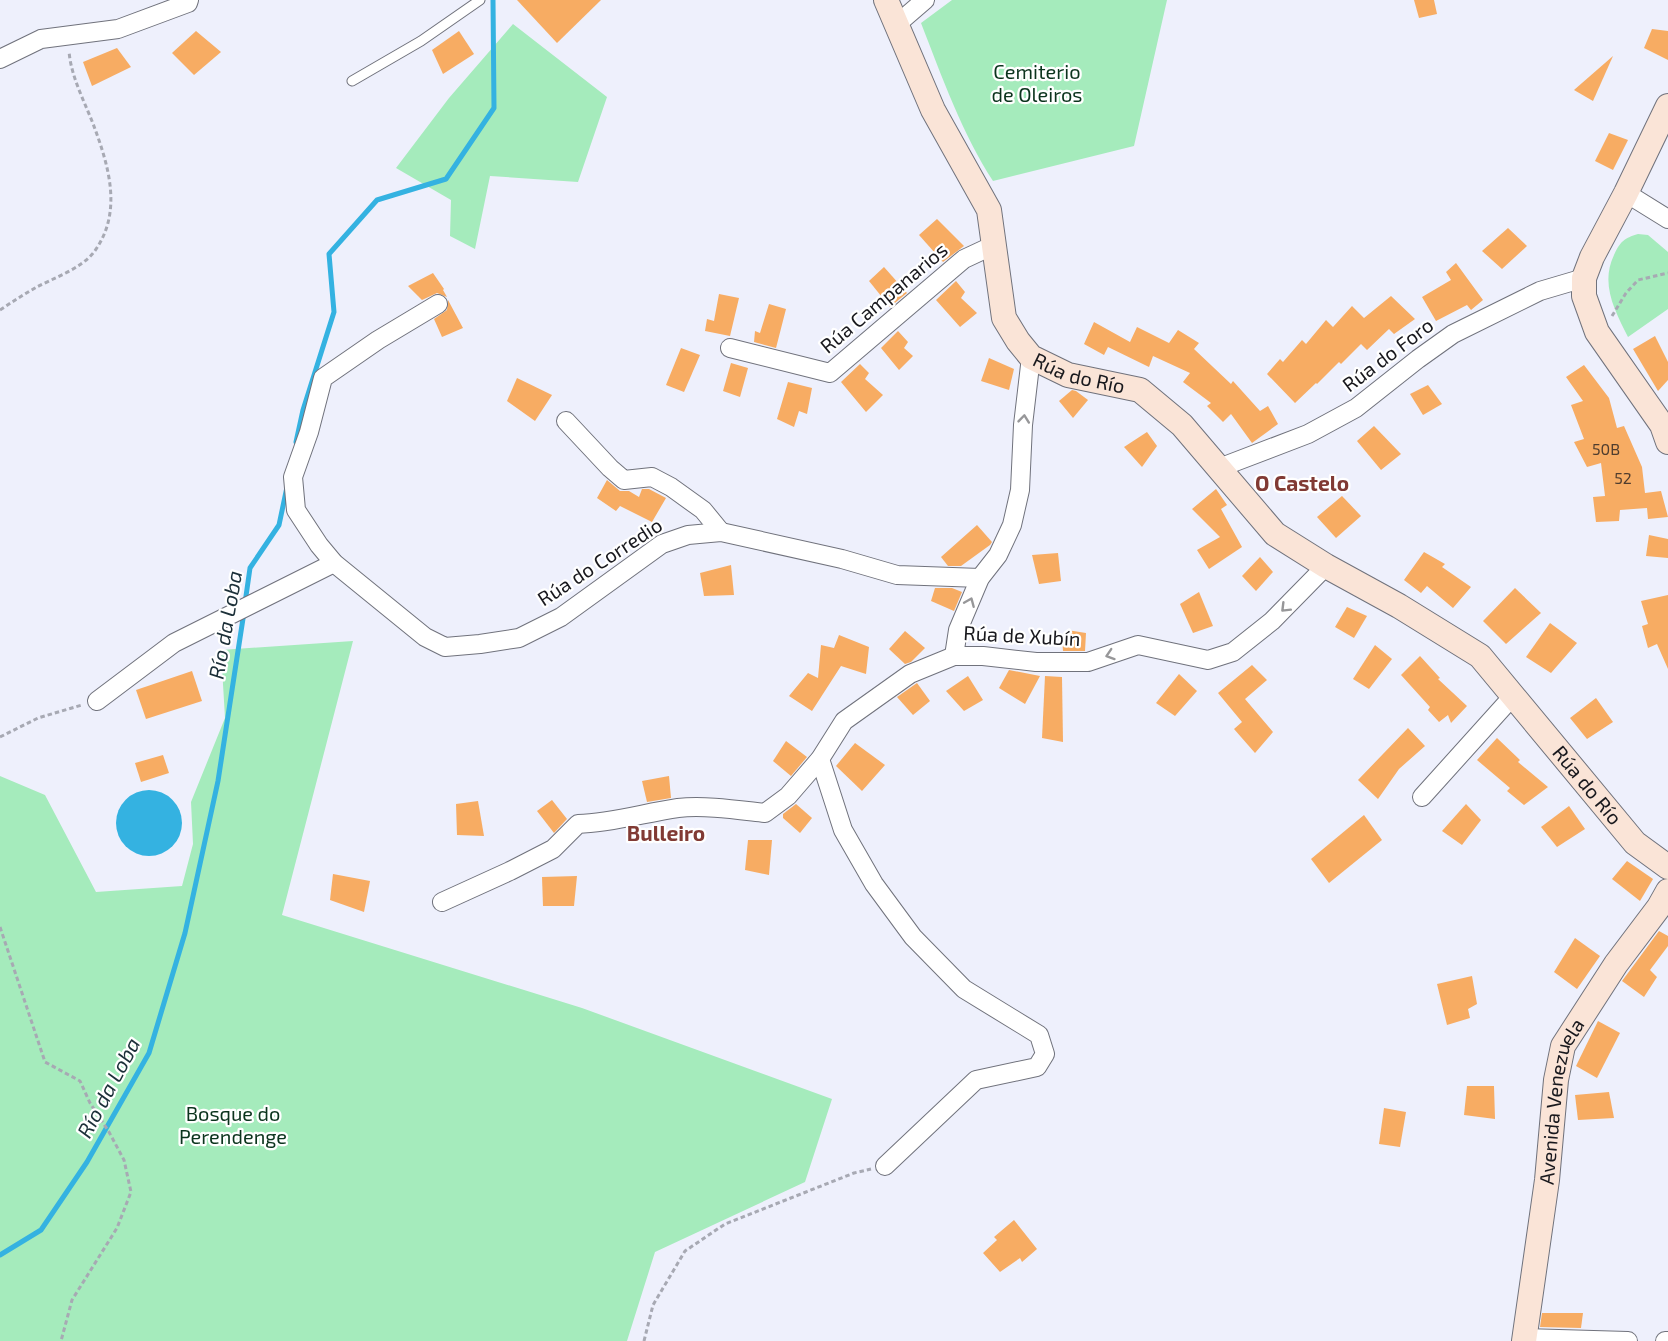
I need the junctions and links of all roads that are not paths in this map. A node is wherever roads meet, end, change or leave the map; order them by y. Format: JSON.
{"nodes":[{"id":1,"x":189,"y":0,"type":"edge"},
{"id":2,"x":480,"y":0,"type":"edge"},
{"id":3,"x":886,"y":0,"type":"edge"},
{"id":4,"x":925,"y":0,"type":"edge"},
{"id":5,"x":896,"y":25,"type":"junction"},
{"id":6,"x":0,"y":59,"type":"edge"},
{"id":7,"x":352,"y":81,"type":"dead end"},
{"id":8,"x":1668,"y":106,"type":"edge"},
{"id":9,"x":1626,"y":193,"type":"junction"},
{"id":10,"x":1668,"y":219,"type":"edge"},
{"id":11,"x":994,"y":245,"type":"junction"},
{"id":12,"x":1584,"y":278,"type":"junction"},
{"id":13,"x":438,"y":304,"type":"dead end"},
{"id":14,"x":730,"y":348,"type":"dead end"},
{"id":15,"x":1031,"y":357,"type":"junction"},
{"id":16,"x":566,"y":421,"type":"dead end"},
{"id":17,"x":1666,"y":431,"type":"edge"},
{"id":18,"x":1219,"y":468,"type":"junction"},
{"id":19,"x":721,"y":532,"type":"junction"},
{"id":20,"x":334,"y":563,"type":"junction"},
{"id":21,"x":1326,"y":566,"type":"junction"},
{"id":22,"x":980,"y":578,"type":"junction"},
{"id":23,"x":954,"y":656,"type":"junction"},
{"id":24,"x":1514,"y":696,"type":"junction"},
{"id":25,"x":97,"y":701,"type":"road end"},
{"id":26,"x":820,"y":759,"type":"junction"},
{"id":27,"x":1422,"y":797,"type":"dead end"},
{"id":28,"x":1668,"y":867,"type":"edge"},
{"id":29,"x":1668,"y":891,"type":"edge"},
{"id":30,"x":442,"y":902,"type":"dead end"},
{"id":31,"x":885,"y":1166,"type":"road end"},
{"id":32,"x":1524,"y":1339,"type":"edge"},
{"id":33,"x":1628,"y":1341,"type":"edge"}],
"edges":[{"from":1,"to":6,"type":"street"},
{"from":2,"to":7,"type":"lane"},
{"from":3,"to":5,"type":"street","name":"Rúa do Río"},
{"from":4,"to":5,"type":"street"},
{"from":5,"to":11,"type":"street","name":"Rúa do Río"},
{"from":8,"to":9,"type":"street"},
{"from":9,"to":10,"type":"street"},
{"from":9,"to":12,"type":"street"},
{"from":11,"to":14,"type":"street","name":"Rúa Campanarios"},
{"from":11,"to":15,"type":"street","name":"Rúa do Río"},
{"from":12,"to":17,"type":"street"},
{"from":12,"to":18,"type":"street","name":"Rúa do Foro"},
{"from":13,"to":20,"type":"street","name":"Rúa do Corredio"},
{"from":15,"to":18,"type":"street","name":"Rúa do Río"},
{"from":22,"to":15,"type":"street","name":"Rúa de Xubín","one_way":true},
{"from":16,"to":19,"type":"street"},
{"from":18,"to":21,"type":"street","name":"Rúa do Río"},
{"from":19,"to":20,"type":"street","name":"Rúa do Corredio"},
{"from":19,"to":22,"type":"street","name":"Rúa do Corredio"},
{"from":20,"to":25,"type":"street"},
{"from":21,"to":23,"type":"street","name":"Rúa de Xubín","one_way":true},
{"from":21,"to":24,"type":"street","name":"Rúa do Río"},
{"from":23,"to":22,"type":"street","name":"Rúa de Xubín","one_way":true},
{"from":23,"to":26,"type":"street"},
{"from":24,"to":27,"type":"street"},
{"from":24,"to":28,"type":"street","name":"Rúa do Río"},
{"from":26,"to":30,"type":"street"},
{"from":26,"to":31,"type":"street"},
{"from":29,"to":32,"type":"street","name":"Avenida Venezuela"},
{"from":32,"to":33,"type":"street"}]}
